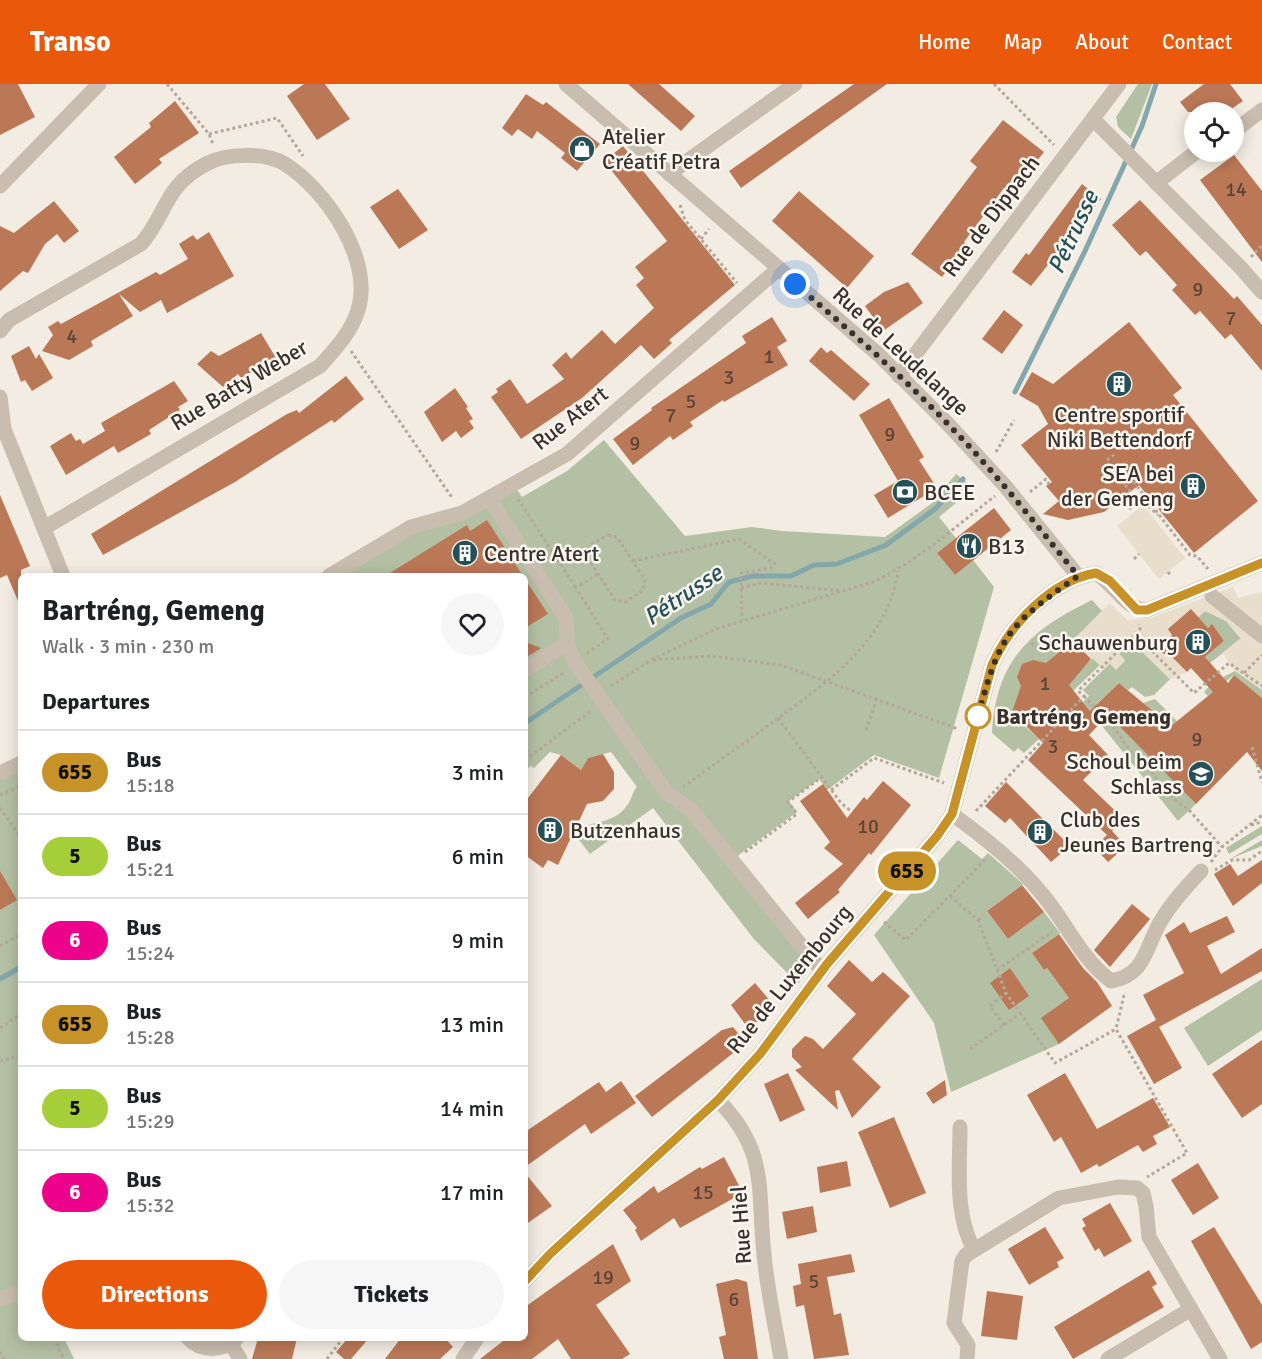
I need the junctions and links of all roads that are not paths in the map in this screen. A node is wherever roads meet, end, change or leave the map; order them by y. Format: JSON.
{"nodes":[{"id":1,"x":99,"y":84,"type":"edge"},
{"id":2,"x":566,"y":84,"type":"edge"},
{"id":3,"x":795,"y":84,"type":"edge"},
{"id":4,"x":1119,"y":84,"type":"edge"},
{"id":5,"x":1262,"y":110,"type":"edge"},
{"id":6,"x":1094,"y":120,"type":"junction"},
{"id":7,"x":1244,"y":124,"type":"edge"},
{"id":8,"x":1184,"y":161,"type":"edge"},
{"id":9,"x":669,"y":174,"type":"junction"},
{"id":10,"x":1156,"y":183,"type":"junction"},
{"id":11,"x":0,"y":186,"type":"edge"},
{"id":12,"x":778,"y":269,"type":"junction"},
{"id":13,"x":1262,"y":292,"type":"edge"},
{"id":14,"x":0,"y":331,"type":"edge"},
{"id":15,"x":899,"y":376,"type":"junction"},
{"id":16,"x":0,"y":397,"type":"edge"},
{"id":17,"x":489,"y":498,"type":"junction"},
{"id":18,"x":44,"y":528,"type":"junction"},
{"id":19,"x":1262,"y":562,"type":"edge"},
{"id":20,"x":62,"y":573,"type":"edge"},
{"id":21,"x":334,"y":573,"type":"edge"},
{"id":22,"x":1078,"y":576,"type":"junction"},
{"id":23,"x":1212,"y":596,"type":"dead end"},
{"id":24,"x":1262,"y":636,"type":"edge"},
{"id":25,"x":567,"y":643,"type":"junction"},
{"id":26,"x":528,"y":668,"type":"edge"},
{"id":27,"x":18,"y":764,"type":"edge"},
{"id":28,"x":0,"y":773,"type":"edge"},
{"id":29,"x":952,"y":814,"type":"junction"},
{"id":30,"x":1201,"y":871,"type":"road end"},
{"id":31,"x":822,"y":971,"type":"junction"},
{"id":32,"x":718,"y":1100,"type":"junction"},
{"id":33,"x":960,"y":1126,"type":"dead end"},
{"id":34,"x":974,"y":1250,"type":"junction"},
{"id":35,"x":528,"y":1278,"type":"edge"},
{"id":36,"x":18,"y":1294,"type":"edge"},
{"id":37,"x":0,"y":1299,"type":"edge"},
{"id":38,"x":1191,"y":1309,"type":"junction"},
{"id":39,"x":192,"y":1341,"type":"edge"},
{"id":40,"x":234,"y":1341,"type":"edge"},
{"id":41,"x":475,"y":1341,"type":"edge"},
{"id":42,"x":240,"y":1359,"type":"edge"},
{"id":43,"x":463,"y":1359,"type":"edge"},
{"id":44,"x":781,"y":1359,"type":"edge"},
{"id":45,"x":967,"y":1359,"type":"edge"},
{"id":46,"x":1108,"y":1359,"type":"edge"},
{"id":47,"x":1220,"y":1359,"type":"edge"}],
"edges":[{"from":1,"to":11,"type":"street"},
{"from":2,"to":9,"type":"street","name":"Rue de Leudelange"},
{"from":3,"to":9,"type":"street"},
{"from":4,"to":6,"type":"street","name":"Rue de Dippach"},
{"from":5,"to":7,"type":"street"},
{"from":6,"to":10,"type":"street"},
{"from":6,"to":15,"type":"street","name":"Rue de Dippach"},
{"from":8,"to":10,"type":"street"},
{"from":9,"to":12,"type":"street","name":"Rue de Leudelange"},
{"from":10,"to":13,"type":"street"},
{"from":12,"to":15,"type":"street","name":"Rue de Leudelange"},
{"from":12,"to":17,"type":"street","name":"Rue Atert"},
{"from":14,"to":18,"type":"street","name":"Rue Batty Weber"},
{"from":15,"to":22,"type":"street","name":"Rue de Leudelange"},
{"from":16,"to":18,"type":"street"},
{"from":17,"to":21,"type":"street","name":"Rue Atert"},
{"from":17,"to":25,"type":"street"},
{"from":18,"to":20,"type":"street"},
{"from":19,"to":22,"type":"street"},
{"from":22,"to":29,"type":"street","name":"Rue de Luxembourg"},
{"from":23,"to":24,"type":"street"},
{"from":25,"to":26,"type":"street"},
{"from":25,"to":31,"type":"street"},
{"from":27,"to":28,"type":"street"},
{"from":29,"to":30,"type":"street"},
{"from":29,"to":31,"type":"street","name":"Rue de Luxembourg"},
{"from":31,"to":32,"type":"street","name":"Rue de Luxembourg"},
{"from":32,"to":35,"type":"street","name":"Rue de Luxembourg"},
{"from":32,"to":44,"type":"street","name":"Rue Hiel"},
{"from":33,"to":34,"type":"street"},
{"from":34,"to":38,"type":"street"},
{"from":34,"to":45,"type":"street"},
{"from":36,"to":37,"type":"street"},
{"from":38,"to":46,"type":"street"},
{"from":38,"to":47,"type":"street"},
{"from":39,"to":40,"type":"street"},
{"from":40,"to":42,"type":"street"},
{"from":41,"to":43,"type":"street"}]}
